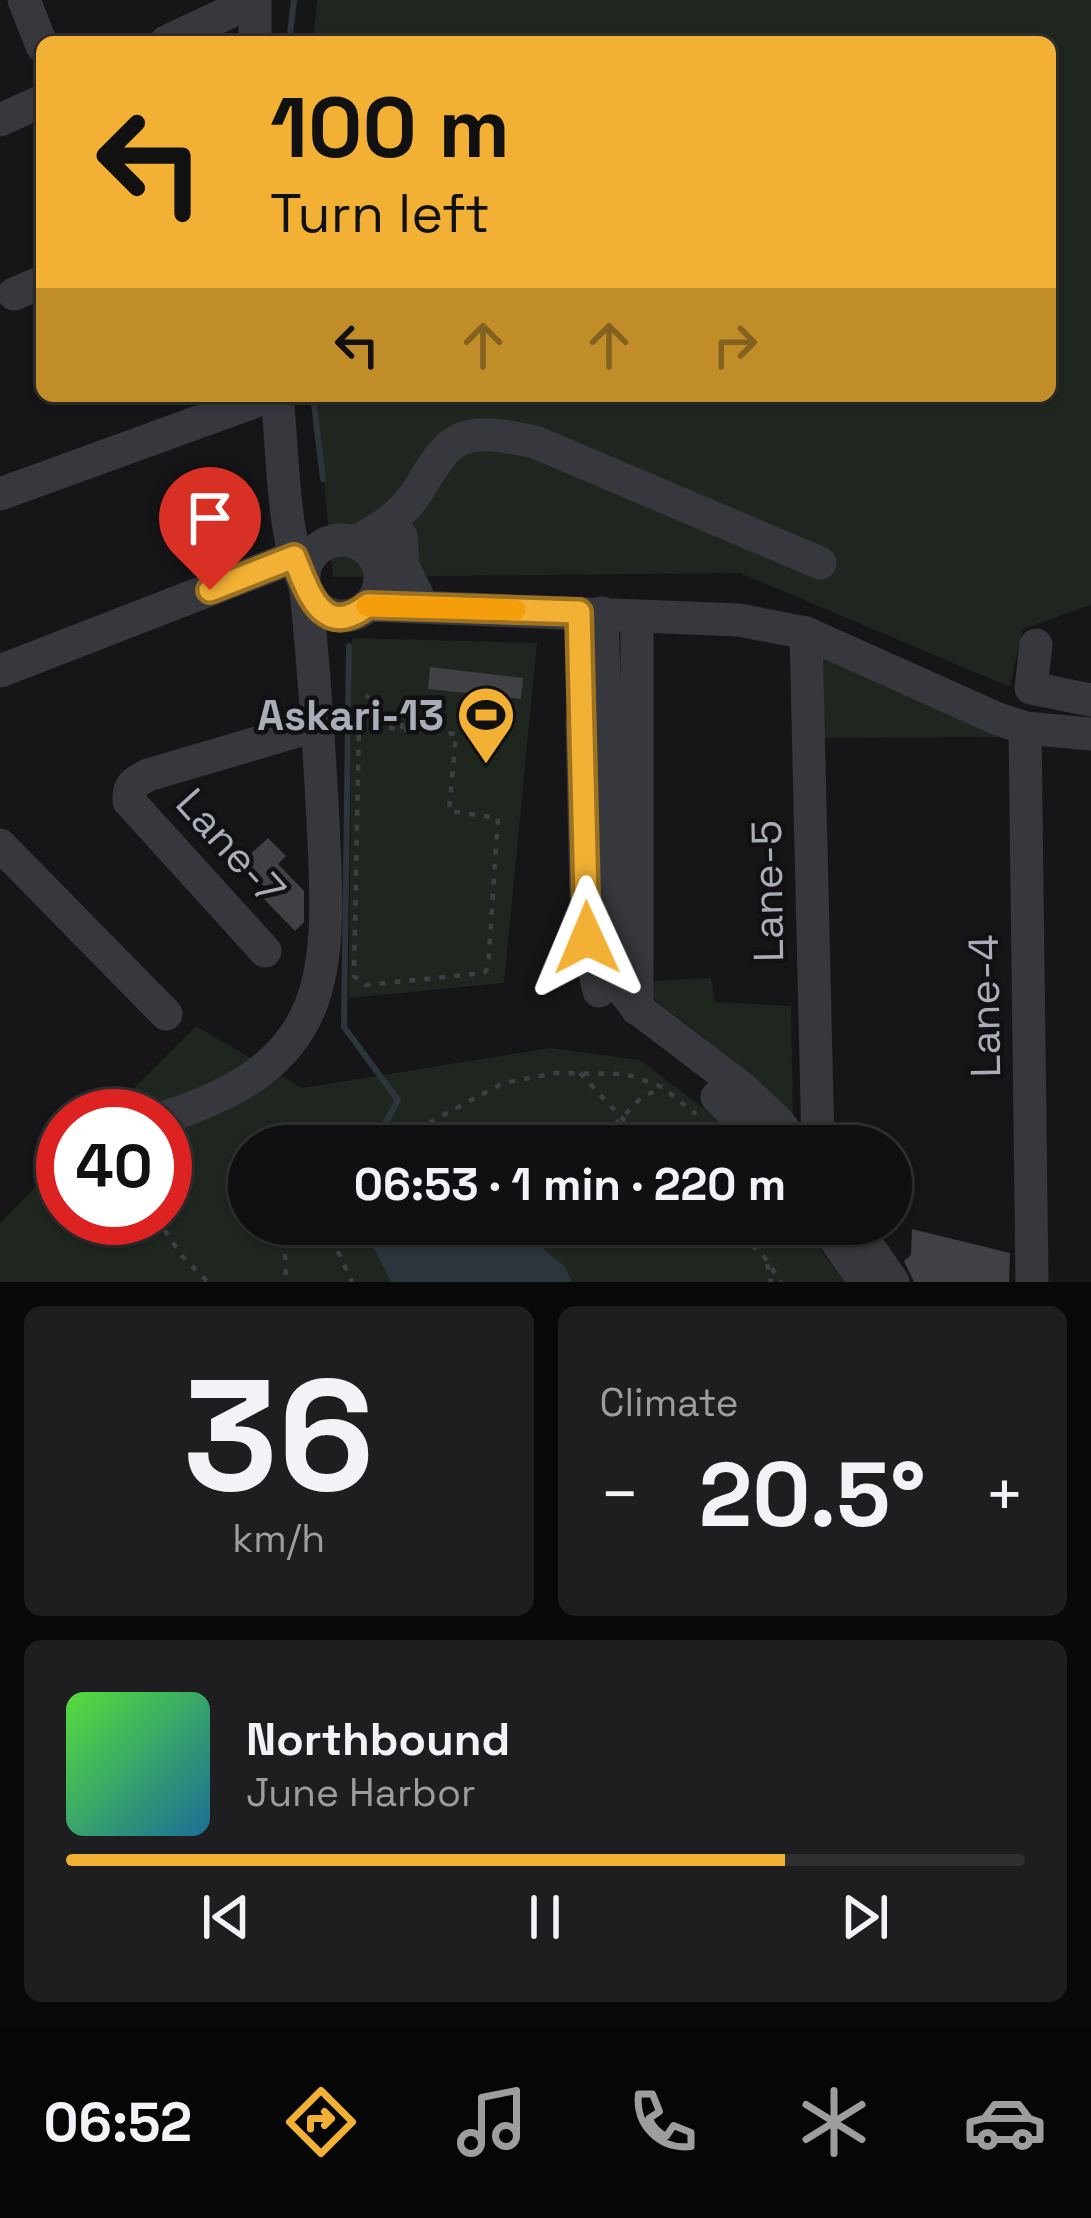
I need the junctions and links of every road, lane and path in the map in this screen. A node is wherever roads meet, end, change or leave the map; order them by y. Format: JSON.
{"nodes":[{"id":1,"x":24,"y":0,"type":"edge"},
{"id":2,"x":255,"y":0,"type":"edge"},
{"id":3,"x":38,"y":36,"type":"edge"},
{"id":4,"x":179,"y":36,"type":"edge"},
{"id":5,"x":255,"y":36,"type":"edge"},
{"id":6,"x":36,"y":103,"type":"edge"},
{"id":7,"x":0,"y":121,"type":"edge"},
{"id":8,"x":257,"y":402,"type":"edge"},
{"id":9,"x":275,"y":402,"type":"edge"},
{"id":10,"x":287,"y":480,"type":"junction"},
{"id":11,"x":0,"y":494,"type":"edge"},
{"id":12,"x":410,"y":502,"type":"junction"},
{"id":13,"x":401,"y":536,"type":"junction"},
{"id":14,"x":350,"y":541,"type":"junction"},
{"id":15,"x":820,"y":563,"type":"dead end"},
{"id":16,"x":308,"y":586,"type":"junction"},
{"id":17,"x":374,"y":591,"type":"junction"},
{"id":18,"x":423,"y":607,"type":"junction"},
{"id":19,"x":590,"y":612,"type":"junction"},
{"id":20,"x":638,"y":632,"type":"dead end"},
{"id":21,"x":806,"y":633,"type":"junction"},
{"id":22,"x":1036,"y":645,"type":"dead end"},
{"id":23,"x":0,"y":670,"type":"edge"},
{"id":24,"x":369,"y":695,"type":"dead end"},
{"id":25,"x":404,"y":700,"type":"dead end"},
{"id":26,"x":1091,"y":700,"type":"edge"},
{"id":27,"x":318,"y":725,"type":"junction"},
{"id":28,"x":359,"y":725,"type":"junction"},
{"id":29,"x":1025,"y":728,"type":"junction"},
{"id":30,"x":402,"y":729,"type":"junction"},
{"id":31,"x":1091,"y":734,"type":"edge"},
{"id":32,"x":0,"y":845,"type":"edge"},
{"id":33,"x":265,"y":951,"type":"dead end"},
{"id":34,"x":166,"y":1014,"type":"dead end"},
{"id":35,"x":637,"y":1022,"type":"junction"},
{"id":36,"x":580,"y":1073,"type":"junction"},
{"id":37,"x":662,"y":1088,"type":"junction"},
{"id":38,"x":192,"y":1108,"type":"edge"},
{"id":39,"x":618,"y":1118,"type":"junction"},
{"id":40,"x":706,"y":1124,"type":"dead end"},
{"id":41,"x":425,"y":1125,"type":"edge"},
{"id":42,"x":612,"y":1125,"type":"edge"},
{"id":43,"x":626,"y":1125,"type":"edge"},
{"id":44,"x":748,"y":1125,"type":"edge"},
{"id":45,"x":780,"y":1125,"type":"edge"},
{"id":46,"x":818,"y":1125,"type":"edge"},
{"id":47,"x":174,"y":1245,"type":"edge"},
{"id":48,"x":285,"y":1245,"type":"edge"},
{"id":49,"x":335,"y":1245,"type":"edge"},
{"id":50,"x":752,"y":1245,"type":"edge"},
{"id":51,"x":762,"y":1245,"type":"edge"},
{"id":52,"x":839,"y":1245,"type":"edge"},
{"id":53,"x":866,"y":1245,"type":"edge"},
{"id":54,"x":765,"y":1258,"type":"junction"},
{"id":55,"x":208,"y":1282,"type":"edge"},
{"id":56,"x":286,"y":1282,"type":"edge"},
{"id":57,"x":352,"y":1282,"type":"edge"},
{"id":58,"x":771,"y":1282,"type":"edge"},
{"id":59,"x":781,"y":1282,"type":"edge"},
{"id":60,"x":865,"y":1282,"type":"edge"},
{"id":61,"x":892,"y":1282,"type":"edge"},
{"id":62,"x":1032,"y":1282,"type":"edge"}],
"edges":[{"from":1,"to":3,"type":"street"},
{"from":2,"to":4,"type":"street"},
{"from":2,"to":5,"type":"street"},
{"from":6,"to":7,"type":"street"},
{"from":8,"to":11,"type":"street"},
{"from":9,"to":10,"type":"street"},
{"from":10,"to":14,"type":"street"},
{"from":10,"to":16,"type":"street"},
{"from":12,"to":13,"type":"street"},
{"from":12,"to":14,"type":"street"},
{"from":12,"to":15,"type":"street"},
{"from":13,"to":17,"type":"street"},
{"from":13,"to":18,"type":"street"},
{"from":14,"to":16,"type":"street"},
{"from":14,"to":17,"type":"street"},
{"from":16,"to":17,"type":"street"},
{"from":16,"to":23,"type":"street"},
{"from":16,"to":27,"type":"street"},
{"from":17,"to":18,"type":"street"},
{"from":18,"to":19,"type":"street"},
{"from":19,"to":21,"type":"street"},
{"from":19,"to":35,"type":"street"},
{"from":20,"to":35,"type":"street"},
{"from":21,"to":29,"type":"street"},
{"from":21,"to":46,"type":"street","name":"Lane-5"},
{"from":22,"to":26,"type":"street"},
{"from":24,"to":28,"type":"path"},
{"from":25,"to":30,"type":"path"},
{"from":27,"to":33,"type":"street","name":"Lane-7"},
{"from":27,"to":38,"type":"street"},
{"from":28,"to":30,"type":"path"},
{"from":28,"to":30,"type":"path"},
{"from":29,"to":31,"type":"street"},
{"from":29,"to":62,"type":"street","name":"Lane-4"},
{"from":32,"to":34,"type":"street"},
{"from":35,"to":44,"type":"street"},
{"from":35,"to":45,"type":"street"},
{"from":36,"to":37,"type":"path"},
{"from":36,"to":39,"type":"path"},
{"from":36,"to":41,"type":"path"},
{"from":37,"to":39,"type":"path"},
{"from":37,"to":40,"type":"path"},
{"from":39,"to":42,"type":"path"},
{"from":39,"to":43,"type":"path"},
{"from":47,"to":55,"type":"path"},
{"from":48,"to":56,"type":"path"},
{"from":49,"to":57,"type":"path"},
{"from":50,"to":54,"type":"path"},
{"from":51,"to":54,"type":"path"},
{"from":52,"to":60,"type":"street"},
{"from":53,"to":61,"type":"street"},
{"from":54,"to":58,"type":"path"},
{"from":54,"to":59,"type":"path"}]}
